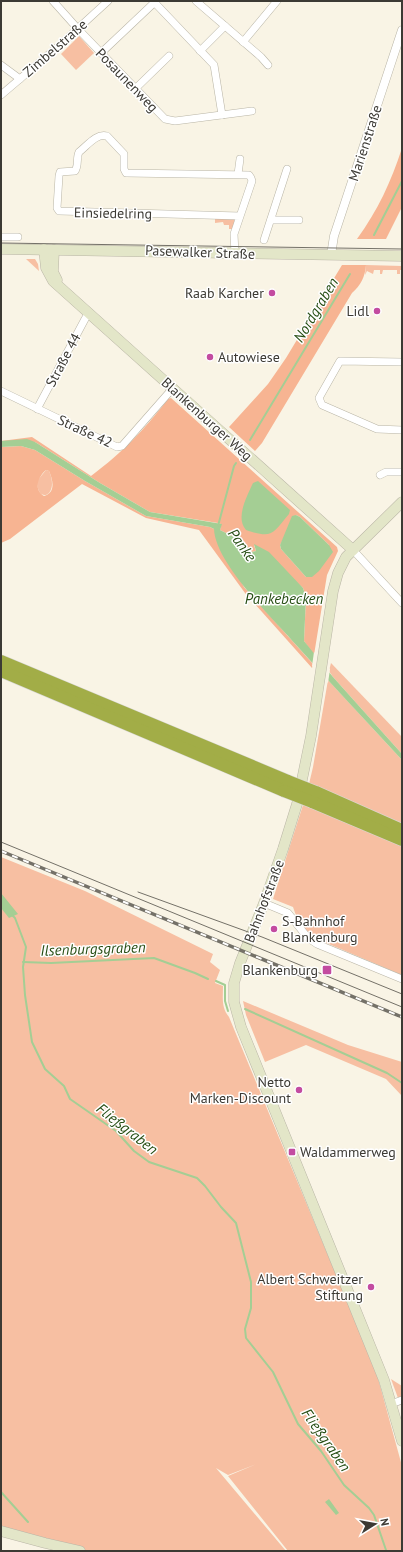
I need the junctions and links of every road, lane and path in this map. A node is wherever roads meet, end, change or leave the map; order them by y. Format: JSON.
{"nodes":[{"id":1,"x":53,"y":1,"type":"edge"},
{"id":2,"x":108,"y":1,"type":"edge"},
{"id":3,"x":196,"y":1,"type":"edge"},
{"id":4,"x":277,"y":1,"type":"edge"},
{"id":5,"x":156,"y":2,"type":"edge"},
{"id":6,"x":225,"y":26,"type":"junction"},
{"id":7,"x":78,"y":29,"type":"junction"},
{"id":8,"x":402,"y":30,"type":"edge"},
{"id":9,"x":244,"y":42,"type":"junction"},
{"id":10,"x":200,"y":51,"type":"junction"},
{"id":11,"x":101,"y":53,"type":"junction"},
{"id":12,"x":169,"y":56,"type":"dead end"},
{"id":13,"x":1,"y":64,"type":"edge"},
{"id":14,"x":268,"y":65,"type":"dead end"},
{"id":15,"x":20,"y":79,"type":"junction"},
{"id":16,"x":135,"y":89,"type":"junction"},
{"id":17,"x":1,"y":95,"type":"edge"},
{"id":18,"x":252,"y":111,"type":"dead end"},
{"id":19,"x":222,"y":115,"type":"junction"},
{"id":20,"x":240,"y":159,"type":"dead end"},
{"id":21,"x":287,"y":169,"type":"dead end"},
{"id":22,"x":238,"y":174,"type":"junction"},
{"id":23,"x":240,"y":216,"type":"junction"},
{"id":24,"x":271,"y":220,"type":"junction"},
{"id":25,"x":299,"y":220,"type":"dead end"},
{"id":26,"x":1,"y":237,"type":"edge"},
{"id":27,"x":18,"y":237,"type":"dead end"},
{"id":28,"x":264,"y":240,"type":"dead end"},
{"id":29,"x":1,"y":249,"type":"edge"},
{"id":30,"x":49,"y":250,"type":"junction"},
{"id":31,"x":235,"y":254,"type":"junction"},
{"id":32,"x":331,"y":255,"type":"junction"},
{"id":33,"x":401,"y":256,"type":"edge"},
{"id":34,"x":89,"y":313,"type":"junction"},
{"id":35,"x":402,"y":362,"type":"edge"},
{"id":36,"x":173,"y":388,"type":"junction"},
{"id":37,"x":1,"y":391,"type":"edge"},
{"id":38,"x":38,"y":408,"type":"junction"},
{"id":39,"x":402,"y":430,"type":"edge"},
{"id":40,"x":402,"y":472,"type":"edge"},
{"id":41,"x":380,"y":475,"type":"dead end"},
{"id":42,"x":402,"y":502,"type":"edge"},
{"id":43,"x":353,"y":550,"type":"junction"},
{"id":44,"x":402,"y":602,"type":"edge"},
{"id":45,"x":1,"y":661,"type":"edge"},
{"id":46,"x":1,"y":671,"type":"edge"},
{"id":47,"x":286,"y":786,"type":"junction"},
{"id":48,"x":314,"y":797,"type":"junction"},
{"id":49,"x":402,"y":830,"type":"edge"},
{"id":50,"x":402,"y":840,"type":"edge"},
{"id":51,"x":264,"y":903,"type":"junction"},
{"id":52,"x":402,"y":979,"type":"edge"},
{"id":53,"x":402,"y":1400,"type":"edge"},
{"id":54,"x":391,"y":1404,"type":"junction"},
{"id":55,"x":402,"y":1442,"type":"edge"},
{"id":56,"x":1,"y":1530,"type":"edge"},
{"id":57,"x":80,"y":1551,"type":"edge"}],
"edges":[{"from":1,"to":7,"type":"street","name":"Posaunenweg"},
{"from":2,"to":7,"type":"street","name":"Zimbelstraße"},
{"from":3,"to":6,"type":"street"},
{"from":4,"to":9,"type":"street"},
{"from":5,"to":10,"type":"street"},
{"from":5,"to":11,"type":"street"},
{"from":6,"to":9,"type":"street"},
{"from":6,"to":10,"type":"street"},
{"from":7,"to":11,"type":"street","name":"Posaunenweg"},
{"from":7,"to":15,"type":"street","name":"Zimbelstraße"},
{"from":8,"to":32,"type":"street","name":"Marienstraße"},
{"from":9,"to":14,"type":"street"},
{"from":10,"to":19,"type":"street"},
{"from":11,"to":16,"type":"street","name":"Posaunenweg"},
{"from":12,"to":16,"type":"street"},
{"from":13,"to":15,"type":"street"},
{"from":15,"to":17,"type":"street","name":"Zimbelstraße"},
{"from":16,"to":19,"type":"street","name":"Posaunenweg"},
{"from":18,"to":19,"type":"street","name":"Posaunenweg"},
{"from":20,"to":22,"type":"street"},
{"from":21,"to":24,"type":"street","name":"Pasewalker Straße"},
{"from":22,"to":23,"type":"street"},
{"from":22,"to":23,"type":"street","name":"Einsiedelring"},
{"from":23,"to":31,"type":"street"},
{"from":24,"to":25,"type":"street"},
{"from":24,"to":28,"type":"street","name":"Pasewalker Straße"},
{"from":26,"to":27,"type":"street"},
{"from":29,"to":30,"type":"main road","name":"Pasewalker Straße"},
{"from":30,"to":31,"type":"main road","name":"Pasewalker Straße"},
{"from":30,"to":34,"type":"main road","name":"Blankenburger Weg"},
{"from":31,"to":32,"type":"main road","name":"Pasewalker Straße"},
{"from":32,"to":33,"type":"main road","name":"Pasewalker Straße"},
{"from":34,"to":36,"type":"main road","name":"Blankenburger Weg"},
{"from":34,"to":38,"type":"street","name":"Straße 44"},
{"from":35,"to":39,"type":"street"},
{"from":36,"to":38,"type":"street","name":"Straße 42"},
{"from":36,"to":43,"type":"main road","name":"Blankenburger Weg"},
{"from":37,"to":38,"type":"street","name":"Straße 42"},
{"from":40,"to":41,"type":"street"},
{"from":42,"to":43,"type":"main road","name":"Bahnhofstraße"},
{"from":43,"to":44,"type":"street"},
{"from":43,"to":51,"type":"main road","name":"Bahnhofstraße"},
{"from":45,"to":47,"type":"highway"},
{"from":46,"to":47,"type":"highway"},
{"from":47,"to":48,"type":"highway","bridge":true},
{"from":48,"to":49,"type":"highway"},
{"from":48,"to":50,"type":"highway"},
{"from":51,"to":52,"type":"street"},
{"from":51,"to":54,"type":"main road","name":"Bahnhofstraße"},
{"from":53,"to":54,"type":"street"},
{"from":54,"to":55,"type":"main road","name":"Bahnhofstraße"},
{"from":56,"to":57,"type":"main road"}]}
